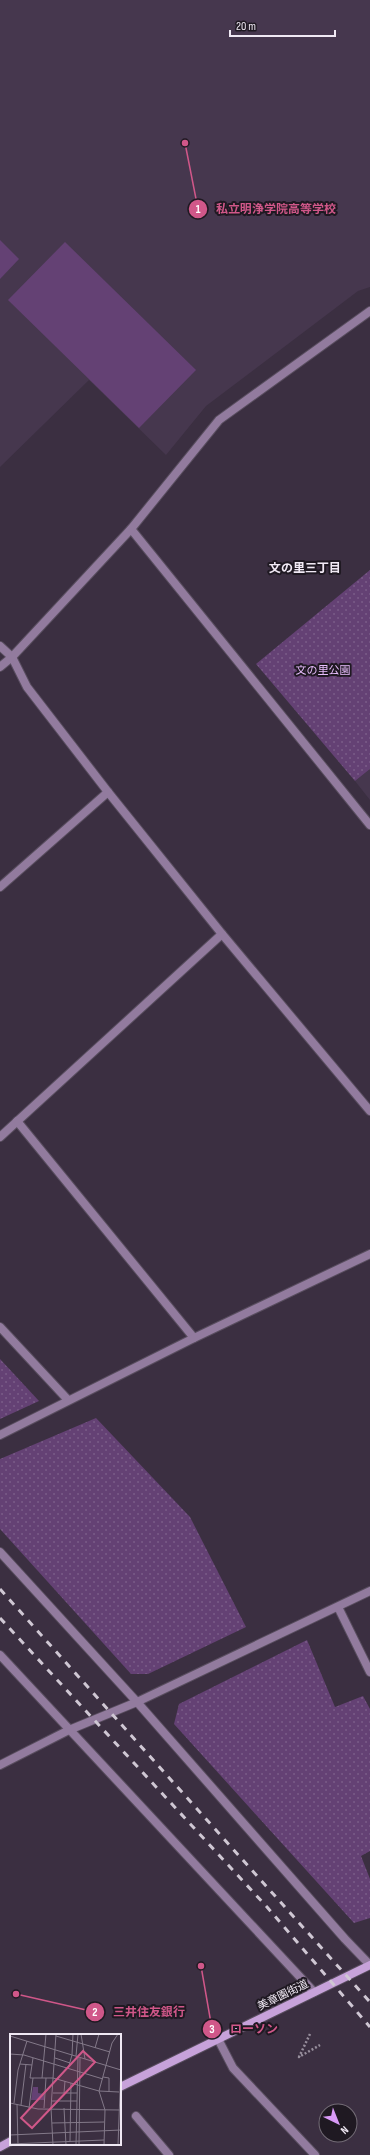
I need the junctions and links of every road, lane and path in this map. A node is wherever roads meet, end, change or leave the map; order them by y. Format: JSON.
{"nodes":[{"id":1,"x":370,"y":311,"type":"edge"},
{"id":2,"x":130,"y":529,"type":"junction"},
{"id":3,"x":0,"y":646,"type":"edge"},
{"id":4,"x":12,"y":657,"type":"junction"},
{"id":5,"x":0,"y":667,"type":"edge"},
{"id":6,"x":108,"y":792,"type":"junction"},
{"id":7,"x":370,"y":824,"type":"edge"},
{"id":8,"x":0,"y":887,"type":"edge"},
{"id":9,"x":222,"y":934,"type":"junction"},
{"id":10,"x":370,"y":1111,"type":"edge"},
{"id":11,"x":17,"y":1121,"type":"junction"},
{"id":12,"x":0,"y":1136,"type":"edge"},
{"id":13,"x":370,"y":1254,"type":"edge"},
{"id":14,"x":0,"y":1327,"type":"edge"},
{"id":15,"x":194,"y":1338,"type":"junction"},
{"id":16,"x":68,"y":1400,"type":"junction"},
{"id":17,"x":0,"y":1435,"type":"edge"},
{"id":18,"x":0,"y":1552,"type":"edge"},
{"id":19,"x":370,"y":1591,"type":"edge"},
{"id":20,"x":338,"y":1606,"type":"junction"},
{"id":21,"x":0,"y":1655,"type":"edge"},
{"id":22,"x":370,"y":1672,"type":"edge"},
{"id":23,"x":137,"y":1702,"type":"junction"},
{"id":24,"x":69,"y":1730,"type":"junction"},
{"id":25,"x":0,"y":1765,"type":"edge"},
{"id":26,"x":370,"y":1965,"type":"edge"},
{"id":27,"x":314,"y":1992,"type":"junction"},
{"id":28,"x":310,"y":2034,"type":"dead end"},
{"id":29,"x":218,"y":2039,"type":"junction"},
{"id":30,"x":320,"y":2045,"type":"dead end"},
{"id":31,"x":121,"y":2088,"type":"edge"},
{"id":32,"x":136,"y":2116,"type":"dead end"},
{"id":33,"x":10,"y":2141,"type":"edge"},
{"id":34,"x":0,"y":2146,"type":"edge"},
{"id":35,"x":169,"y":2155,"type":"edge"},
{"id":36,"x":315,"y":2155,"type":"edge"}],
"edges":[{"from":1,"to":2,"type":"street"},
{"from":2,"to":4,"type":"street"},
{"from":2,"to":7,"type":"street"},
{"from":3,"to":4,"type":"street"},
{"from":4,"to":5,"type":"street"},
{"from":4,"to":6,"type":"street"},
{"from":6,"to":8,"type":"street"},
{"from":6,"to":9,"type":"street"},
{"from":9,"to":10,"type":"street"},
{"from":9,"to":11,"type":"street"},
{"from":11,"to":12,"type":"street"},
{"from":11,"to":15,"type":"street"},
{"from":13,"to":15,"type":"street"},
{"from":14,"to":16,"type":"street"},
{"from":15,"to":16,"type":"street"},
{"from":16,"to":17,"type":"street"},
{"from":18,"to":23,"type":"street"},
{"from":19,"to":20,"type":"street"},
{"from":20,"to":22,"type":"street"},
{"from":20,"to":23,"type":"street"},
{"from":21,"to":24,"type":"street"},
{"from":23,"to":24,"type":"street"},
{"from":23,"to":26,"type":"street"},
{"from":24,"to":25,"type":"street"},
{"from":24,"to":27,"type":"street"},
{"from":26,"to":27,"type":"street","name":"美章園街道"},
{"from":27,"to":29,"type":"street","name":"美章園街道"},
{"from":28,"to":30,"type":"path"},
{"from":29,"to":31,"type":"street","name":"美章園街道"},
{"from":29,"to":36,"type":"street"},
{"from":32,"to":35,"type":"street"},
{"from":33,"to":34,"type":"street"}]}
